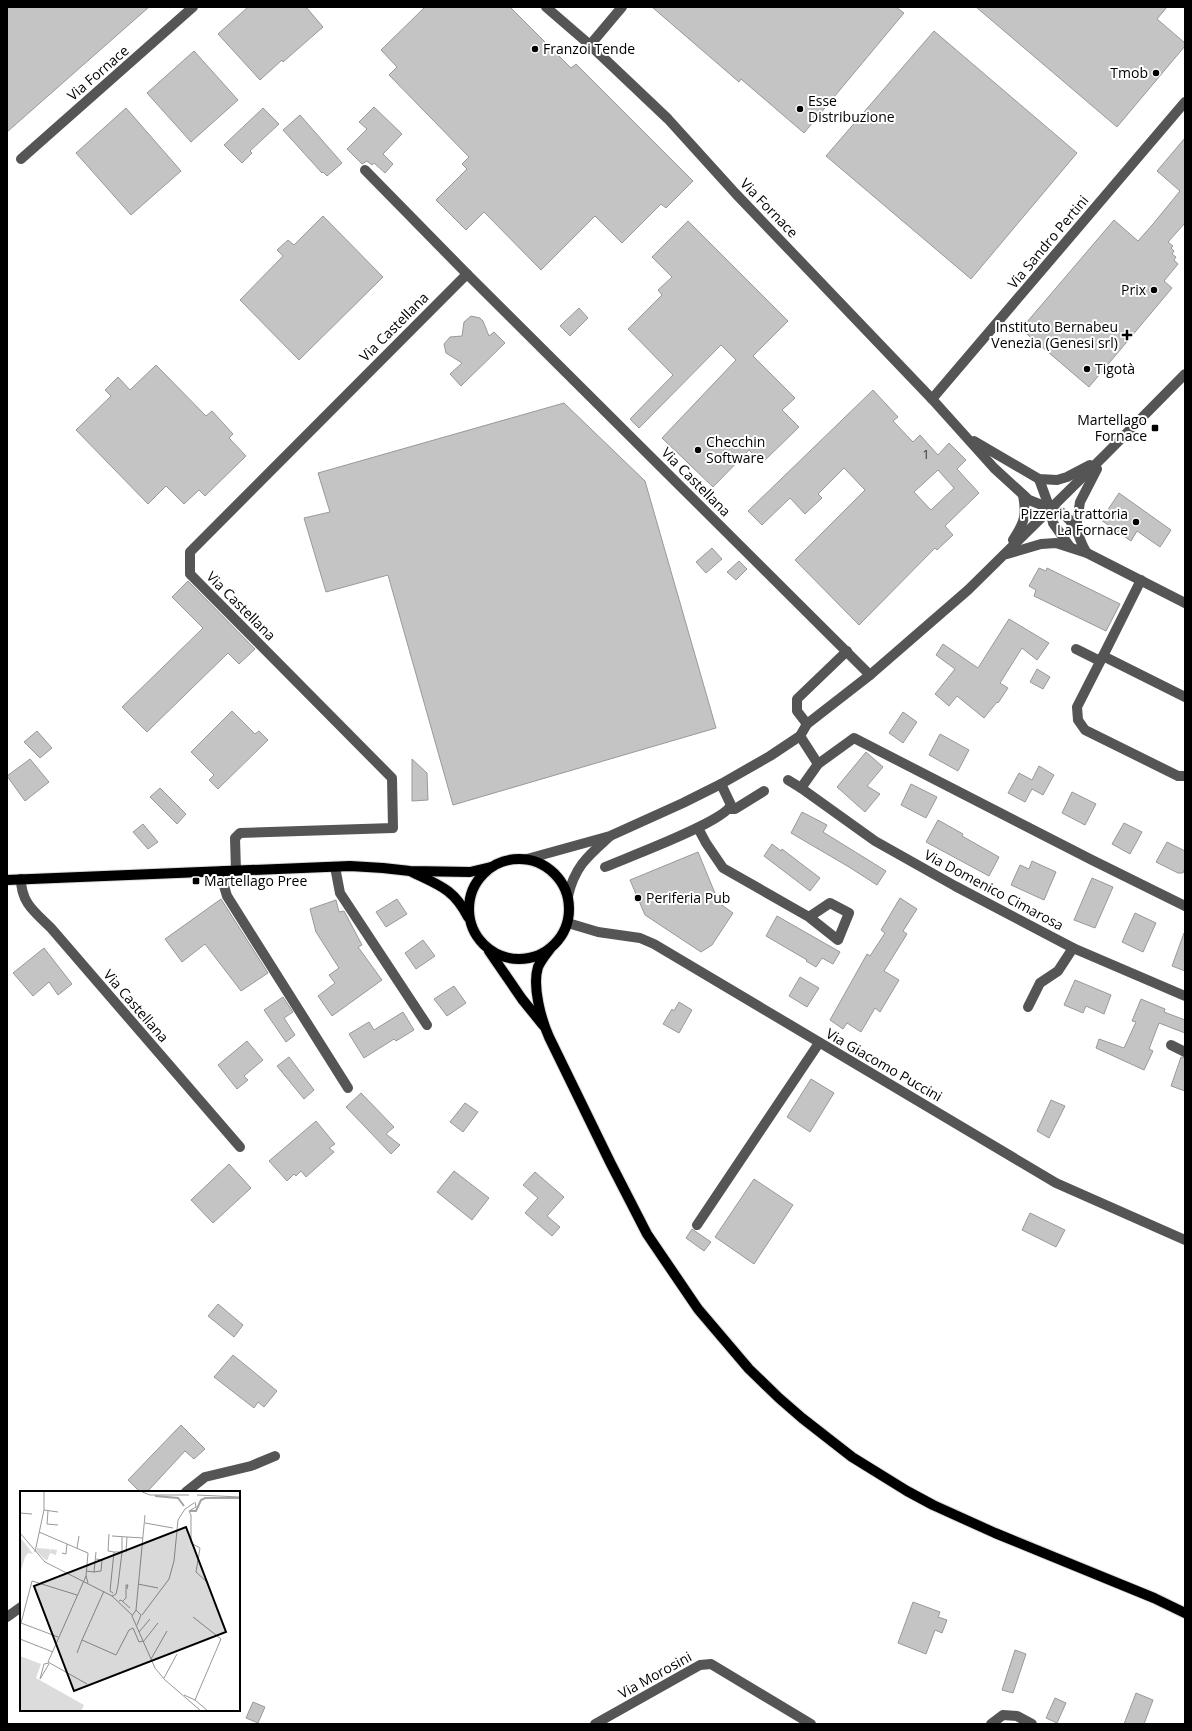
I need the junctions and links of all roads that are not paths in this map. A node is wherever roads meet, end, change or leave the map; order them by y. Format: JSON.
{"nodes":[{"id":1,"x":193,"y":7,"type":"edge"},
{"id":2,"x":546,"y":7,"type":"edge"},
{"id":3,"x":622,"y":7,"type":"edge"},
{"id":4,"x":590,"y":44,"type":"junction"},
{"id":5,"x":1185,"y":102,"type":"edge"},
{"id":6,"x":21,"y":159,"type":"dead end"},
{"id":7,"x":365,"y":170,"type":"dead end"},
{"id":8,"x":467,"y":274,"type":"junction"},
{"id":9,"x":1185,"y":374,"type":"edge"},
{"id":10,"x":932,"y":399,"type":"junction"},
{"id":11,"x":965,"y":436,"type":"junction"},
{"id":12,"x":1106,"y":455,"type":"junction"},
{"id":13,"x":1039,"y":479,"type":"junction"},
{"id":14,"x":1023,"y":495,"type":"junction"},
{"id":15,"x":1050,"y":509,"type":"junction"},
{"id":16,"x":1076,"y":528,"type":"junction"},
{"id":17,"x":1070,"y":547,"type":"junction"},
{"id":18,"x":1087,"y":553,"type":"junction"},
{"id":19,"x":1003,"y":556,"type":"junction"},
{"id":20,"x":1141,"y":580,"type":"junction"},
{"id":21,"x":1185,"y":603,"type":"edge"},
{"id":22,"x":1076,"y":649,"type":"dead end"},
{"id":23,"x":847,"y":651,"type":"junction"},
{"id":24,"x":1102,"y":658,"type":"junction"},
{"id":25,"x":870,"y":675,"type":"junction"},
{"id":26,"x":1185,"y":697,"type":"edge"},
{"id":27,"x":807,"y":724,"type":"junction"},
{"id":28,"x":800,"y":736,"type":"junction"},
{"id":29,"x":818,"y":764,"type":"junction"},
{"id":30,"x":1185,"y":776,"type":"edge"},
{"id":31,"x":788,"y":780,"type":"dead end"},
{"id":32,"x":722,"y":784,"type":"junction"},
{"id":33,"x":801,"y":788,"type":"junction"},
{"id":34,"x":764,"y":791,"type":"dead end"},
{"id":35,"x":730,"y":809,"type":"junction"},
{"id":36,"x":698,"y":828,"type":"junction"},
{"id":37,"x":610,"y":836,"type":"junction"},
{"id":38,"x":527,"y":859,"type":"junction"},
{"id":39,"x":335,"y":867,"type":"junction"},
{"id":40,"x":491,"y":867,"type":"junction"},
{"id":41,"x":605,"y":867,"type":"dead end"},
{"id":42,"x":223,"y":871,"type":"junction"},
{"id":43,"x":236,"y":871,"type":"junction"},
{"id":44,"x":410,"y":871,"type":"junction"},
{"id":45,"x":21,"y":879,"type":"junction"},
{"id":46,"x":7,"y":880,"type":"edge"},
{"id":47,"x":568,"y":896,"type":"junction"},
{"id":48,"x":1185,"y":906,"type":"edge"},
{"id":49,"x":809,"y":917,"type":"dead end"},
{"id":50,"x":470,"y":921,"type":"junction"},
{"id":51,"x":568,"y":923,"type":"junction"},
{"id":52,"x":1073,"y":948,"type":"junction"},
{"id":53,"x":488,"y":949,"type":"junction"},
{"id":54,"x":550,"y":949,"type":"junction"},
{"id":55,"x":1185,"y":996,"type":"edge"},
{"id":56,"x":1028,"y":1007,"type":"dead end"},
{"id":57,"x":427,"y":1025,"type":"dead end"},
{"id":58,"x":545,"y":1026,"type":"junction"},
{"id":59,"x":819,"y":1043,"type":"junction"},
{"id":60,"x":1171,"y":1045,"type":"dead end"},
{"id":61,"x":1185,"y":1052,"type":"edge"},
{"id":62,"x":348,"y":1088,"type":"dead end"},
{"id":63,"x":240,"y":1147,"type":"dead end"},
{"id":64,"x":697,"y":1225,"type":"dead end"},
{"id":65,"x":1185,"y":1240,"type":"edge"},
{"id":66,"x":275,"y":1456,"type":"dead end"},
{"id":67,"x":187,"y":1491,"type":"edge"},
{"id":68,"x":20,"y":1608,"type":"edge"},
{"id":69,"x":1185,"y":1613,"type":"edge"},
{"id":70,"x":7,"y":1617,"type":"edge"},
{"id":71,"x":595,"y":1724,"type":"edge"},
{"id":72,"x":811,"y":1724,"type":"edge"},
{"id":73,"x":991,"y":1724,"type":"edge"},
{"id":74,"x":1032,"y":1724,"type":"edge"}],
"edges":[{"from":1,"to":6,"type":"street","name":"Via Fornace"},
{"from":2,"to":4,"type":"street","name":"Via Fornace"},
{"from":3,"to":4,"type":"street"},
{"from":4,"to":10,"type":"street","name":"Via Fornace"},
{"from":5,"to":10,"type":"street","name":"Via Sandro Pertini"},
{"from":7,"to":8,"type":"street","name":"Via Castellana"},
{"from":8,"to":23,"type":"street","name":"Via Castellana"},
{"from":8,"to":43,"type":"street","name":"Via Castellana"},
{"from":9,"to":12,"type":"street"},
{"from":10,"to":11,"type":"street","name":"Via Fornace"},
{"from":11,"to":13,"type":"street","name":"Via Fornace"},
{"from":11,"to":14,"type":"street","name":"Via Fornace"},
{"from":12,"to":13,"type":"street","name":"Via Fornace"},
{"from":12,"to":15,"type":"street"},
{"from":12,"to":16,"type":"street"},
{"from":13,"to":15,"type":"street"},
{"from":14,"to":15,"type":"street","name":"Via Fornace"},
{"from":14,"to":19,"type":"street"},
{"from":15,"to":16,"type":"street","name":"Via Fornace"},
{"from":15,"to":17,"type":"street"},
{"from":15,"to":19,"type":"street"},
{"from":16,"to":18,"type":"street"},
{"from":17,"to":18,"type":"street"},
{"from":17,"to":19,"type":"street"},
{"from":18,"to":20,"type":"street"},
{"from":19,"to":25,"type":"street"},
{"from":20,"to":21,"type":"street"},
{"from":20,"to":24,"type":"street"},
{"from":22,"to":24,"type":"street"},
{"from":23,"to":25,"type":"street","name":"Via Castellana"},
{"from":23,"to":27,"type":"street"},
{"from":24,"to":26,"type":"street"},
{"from":24,"to":30,"type":"street"},
{"from":25,"to":27,"type":"street"},
{"from":27,"to":28,"type":"street"},
{"from":28,"to":29,"type":"street"},
{"from":28,"to":32,"type":"street"},
{"from":29,"to":33,"type":"street"},
{"from":29,"to":48,"type":"street"},
{"from":31,"to":33,"type":"street","name":"Via Domenico Cimarosa"},
{"from":32,"to":35,"type":"street"},
{"from":32,"to":37,"type":"street"},
{"from":33,"to":52,"type":"street","name":"Via Domenico Cimarosa"},
{"from":34,"to":35,"type":"street"},
{"from":35,"to":36,"type":"street"},
{"from":36,"to":41,"type":"street"},
{"from":36,"to":49,"type":"street"},
{"from":37,"to":38,"type":"street"},
{"from":37,"to":47,"type":"street"},
{"from":38,"to":40,"type":"main road"},
{"from":38,"to":47,"type":"main road"},
{"from":39,"to":43,"type":"main road"},
{"from":39,"to":44,"type":"main road"},
{"from":39,"to":57,"type":"street"},
{"from":40,"to":44,"type":"main road"},
{"from":40,"to":50,"type":"main road"},
{"from":42,"to":43,"type":"main road"},
{"from":42,"to":45,"type":"main road"},
{"from":42,"to":62,"type":"street"},
{"from":44,"to":50,"type":"main road"},
{"from":45,"to":46,"type":"main road"},
{"from":45,"to":63,"type":"street","name":"Via Castellana"},
{"from":47,"to":51,"type":"main road"},
{"from":50,"to":53,"type":"main road"},
{"from":51,"to":54,"type":"main road"},
{"from":51,"to":59,"type":"street","name":"Via Giacomo Puccini"},
{"from":52,"to":55,"type":"street","name":"Via Domenico Cimarosa"},
{"from":52,"to":56,"type":"street"},
{"from":53,"to":54,"type":"main road"},
{"from":53,"to":58,"type":"main road"},
{"from":54,"to":58,"type":"main road"},
{"from":58,"to":69,"type":"main road"},
{"from":59,"to":64,"type":"street"},
{"from":59,"to":65,"type":"street","name":"Via Giacomo Puccini"},
{"from":60,"to":61,"type":"street"},
{"from":66,"to":67,"type":"street"},
{"from":68,"to":70,"type":"street"},
{"from":71,"to":72,"type":"street","name":"Via Morosini"},
{"from":73,"to":74,"type":"street"}]}
